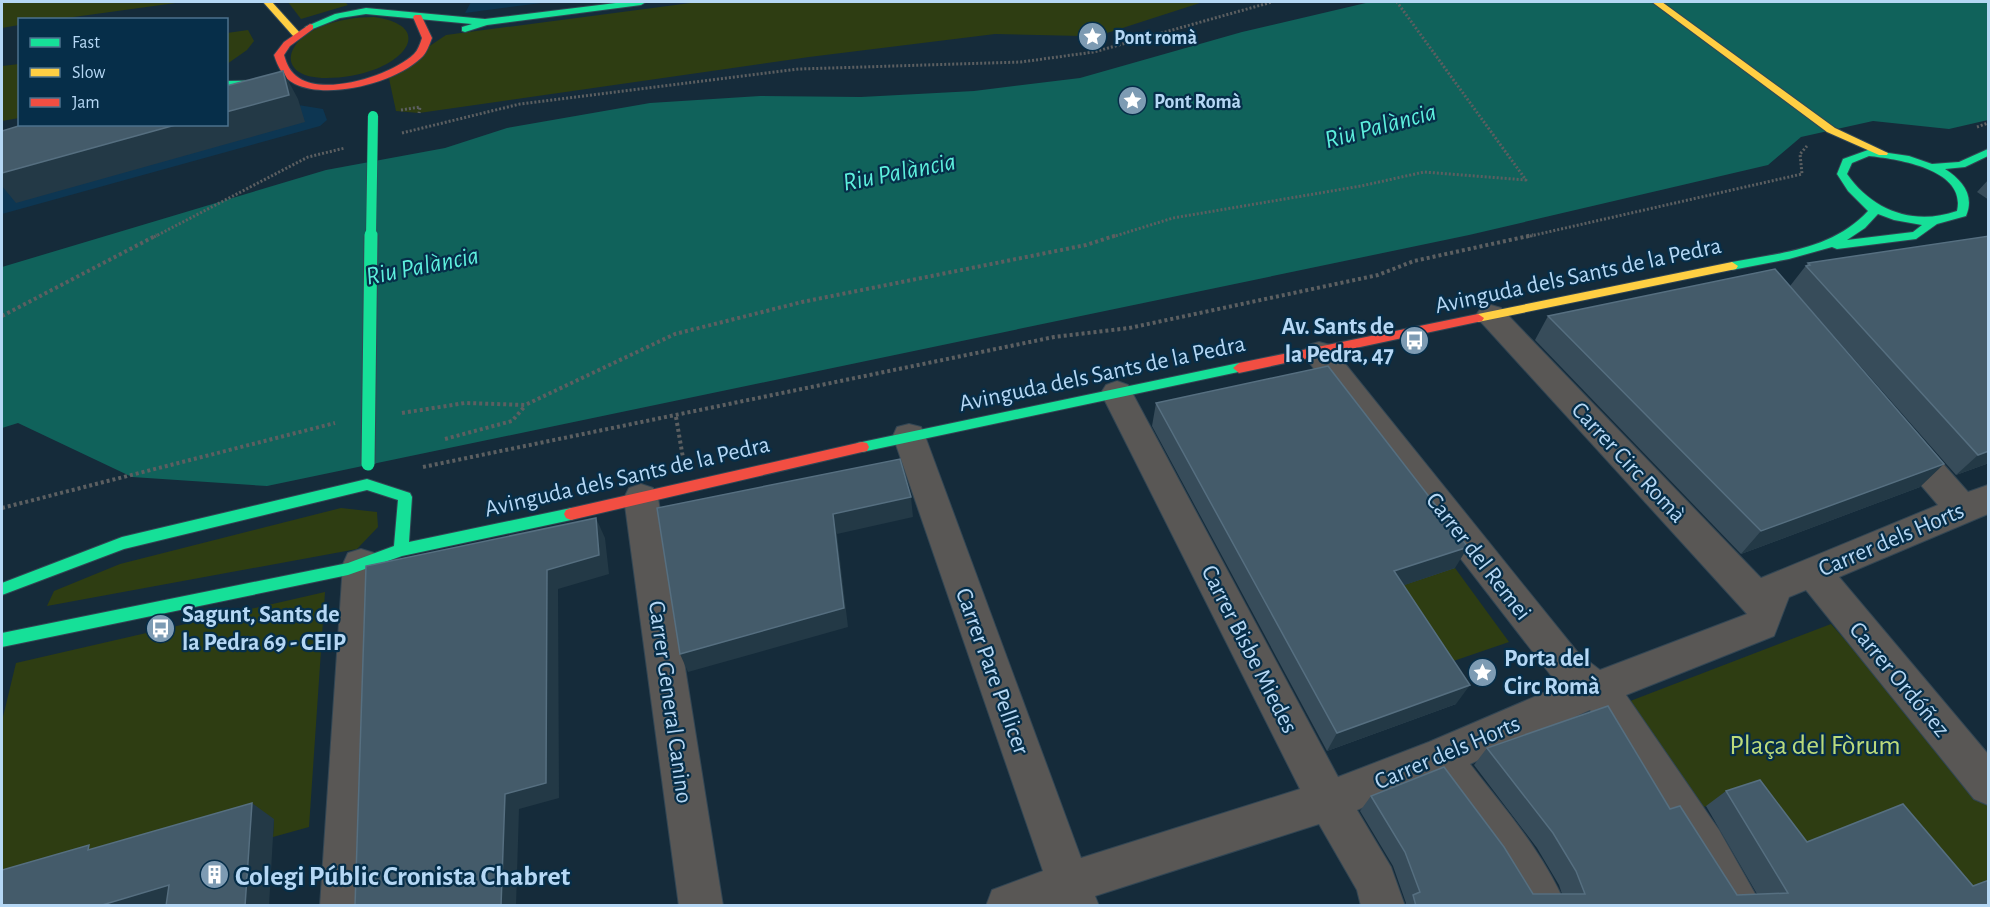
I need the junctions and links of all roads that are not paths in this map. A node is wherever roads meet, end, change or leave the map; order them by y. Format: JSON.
{"nodes":[{"id":1,"x":268,"y":2,"type":"edge"},
{"id":2,"x":640,"y":2,"type":"edge"},
{"id":3,"x":1657,"y":2,"type":"edge"},
{"id":4,"x":374,"y":6,"type":"edge"},
{"id":5,"x":418,"y":17,"type":"junction"},
{"id":6,"x":485,"y":22,"type":"junction"},
{"id":7,"x":456,"y":32,"type":"dead end"},
{"id":8,"x":297,"y":35,"type":"junction"},
{"id":9,"x":437,"y":41,"type":"dead end"},
{"id":10,"x":419,"y":54,"type":"junction"},
{"id":11,"x":248,"y":68,"type":"dead end"},
{"id":12,"x":388,"y":74,"type":"junction"},
{"id":13,"x":228,"y":76,"type":"edge"},
{"id":14,"x":298,"y":83,"type":"junction"},
{"id":15,"x":228,"y":84,"type":"edge"},
{"id":16,"x":339,"y":87,"type":"junction"},
{"id":17,"x":370,"y":105,"type":"junction"},
{"id":18,"x":1831,"y":130,"type":"junction"},
{"id":19,"x":1989,"y":152,"type":"edge"},
{"id":20,"x":1883,"y":153,"type":"junction"},
{"id":21,"x":1847,"y":161,"type":"junction"},
{"id":22,"x":1971,"y":162,"type":"junction"},
{"id":23,"x":1932,"y":167,"type":"junction"},
{"id":24,"x":1954,"y":182,"type":"junction"},
{"id":25,"x":1871,"y":205,"type":"junction"},
{"id":26,"x":1962,"y":213,"type":"junction"},
{"id":27,"x":1980,"y":217,"type":"dead end"},
{"id":28,"x":1932,"y":222,"type":"junction"},
{"id":29,"x":1814,"y":246,"type":"junction"},
{"id":30,"x":1750,"y":262,"type":"junction"},
{"id":31,"x":1772,"y":288,"type":"edge"},
{"id":32,"x":1491,"y":315,"type":"junction"},
{"id":33,"x":1319,"y":353,"type":"junction"},
{"id":34,"x":1117,"y":393,"type":"junction"},
{"id":35,"x":1884,"y":419,"type":"edge"},
{"id":36,"x":909,"y":436,"type":"junction"},
{"id":37,"x":367,"y":484,"type":"junction"},
{"id":38,"x":641,"y":498,"type":"junction"},
{"id":39,"x":1976,"y":505,"type":"edge"},
{"id":40,"x":400,"y":549,"type":"junction"},
{"id":41,"x":361,"y":564,"type":"junction"},
{"id":42,"x":1813,"y":572,"type":"junction"},
{"id":43,"x":15,"y":584,"type":"junction"},
{"id":44,"x":2,"y":589,"type":"edge"},
{"id":45,"x":1767,"y":608,"type":"junction"},
{"id":46,"x":4,"y":632,"type":"edge"},
{"id":47,"x":1596,"y":689,"type":"junction"},
{"id":48,"x":1440,"y":757,"type":"junction"},
{"id":49,"x":1983,"y":770,"type":"edge"},
{"id":50,"x":1328,"y":801,"type":"junction"},
{"id":51,"x":1073,"y":894,"type":"edge"},
{"id":52,"x":342,"y":906,"type":"edge"},
{"id":53,"x":701,"y":906,"type":"edge"},
{"id":54,"x":1008,"y":906,"type":"edge"},
{"id":55,"x":1383,"y":906,"type":"edge"},
{"id":56,"x":1544,"y":906,"type":"edge"},
{"id":57,"x":1740,"y":906,"type":"edge"}],
"edges":[{"from":1,"to":8,"type":"street"},
{"from":2,"to":6,"type":"street"},
{"from":3,"to":18,"type":"street"},
{"from":4,"to":5,"type":"street"},
{"from":4,"to":8,"type":"street"},
{"from":5,"to":6,"type":"street"},
{"from":5,"to":10,"type":"street"},
{"from":6,"to":7,"type":"street"},
{"from":8,"to":14,"type":"street"},
{"from":9,"to":10,"type":"street"},
{"from":10,"to":12,"type":"street"},
{"from":11,"to":13,"type":"street"},
{"from":12,"to":16,"type":"street"},
{"from":12,"to":17,"type":"street"},
{"from":14,"to":15,"type":"street"},
{"from":14,"to":16,"type":"street"},
{"from":16,"to":17,"type":"street"},
{"from":17,"to":37,"type":"street","bridge":true},
{"from":18,"to":20,"type":"street"},
{"from":18,"to":21,"type":"street"},
{"from":19,"to":22,"type":"street"},
{"from":20,"to":21,"type":"street"},
{"from":20,"to":23,"type":"street"},
{"from":21,"to":25,"type":"street"},
{"from":22,"to":23,"type":"street"},
{"from":22,"to":24,"type":"street"},
{"from":23,"to":24,"type":"street"},
{"from":24,"to":26,"type":"street"},
{"from":25,"to":28,"type":"street"},
{"from":25,"to":29,"type":"street"},
{"from":26,"to":27,"type":"street"},
{"from":26,"to":28,"type":"street"},
{"from":28,"to":29,"type":"street"},
{"from":29,"to":30,"type":"street","name":"Avinguda dels Sants de la Pedra"},
{"from":30,"to":31,"type":"street"},
{"from":30,"to":32,"type":"street","name":"Avinguda dels Sants de la Pedra"},
{"from":32,"to":33,"type":"street","name":"Avinguda dels Sants de la Pedra"},
{"from":32,"to":45,"type":"street","name":"Carrer Circ Romà"},
{"from":33,"to":34,"type":"street","name":"Avinguda dels Sants de la Pedra"},
{"from":33,"to":47,"type":"street","name":"Carrer del Remei"},
{"from":34,"to":36,"type":"street","name":"Avinguda dels Sants de la Pedra"},
{"from":34,"to":50,"type":"street","name":"Carrer Bisbe Miedes"},
{"from":35,"to":39,"type":"street"},
{"from":36,"to":38,"type":"street","name":"Avinguda dels Sants de la Pedra"},
{"from":36,"to":51,"type":"street","name":"Carrer Pare Pellicer"},
{"from":37,"to":40,"type":"street"},
{"from":37,"to":43,"type":"street"},
{"from":38,"to":40,"type":"street","name":"Avinguda dels Sants de la Pedra"},
{"from":38,"to":53,"type":"street","name":"Carrer General Canino"},
{"from":39,"to":42,"type":"street","name":"Carrer dels Horts"},
{"from":40,"to":41,"type":"street","name":"Avinguda dels Sants de la Pedra"},
{"from":41,"to":46,"type":"street","name":"Avinguda dels Sants de la Pedra"},
{"from":41,"to":52,"type":"street"},
{"from":42,"to":45,"type":"street","name":"Carrer dels Horts"},
{"from":42,"to":49,"type":"street","name":"Carrer Ordóñez"},
{"from":43,"to":44,"type":"street"},
{"from":43,"to":46,"type":"street","name":"Avinguda dels Sants de la Pedra"},
{"from":45,"to":47,"type":"street","name":"Carrer dels Horts"},
{"from":47,"to":48,"type":"street","name":"Carrer dels Horts"},
{"from":47,"to":57,"type":"street","name":"Carrer del Remei"},
{"from":48,"to":50,"type":"street","name":"Carrer dels Horts"},
{"from":48,"to":56,"type":"street"},
{"from":50,"to":51,"type":"street","name":"Carrer dels Horts"},
{"from":50,"to":55,"type":"street","name":"Carrer Bisbe Miedes"},
{"from":51,"to":54,"type":"street","name":"Carrer dels Horts"}]}
